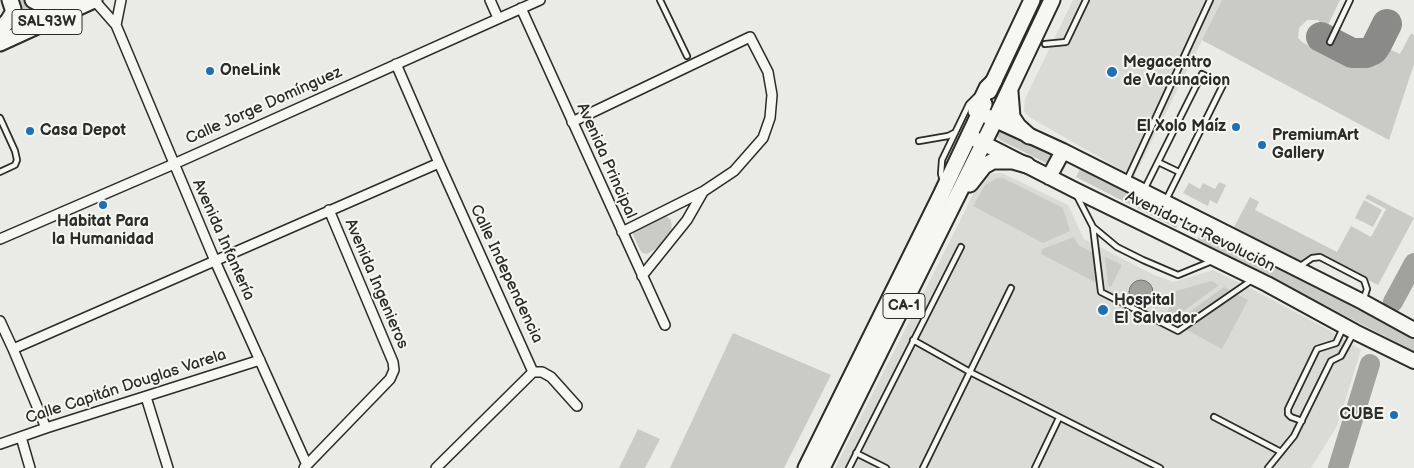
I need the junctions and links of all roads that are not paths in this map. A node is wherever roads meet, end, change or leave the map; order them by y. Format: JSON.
{"nodes":[{"id":1,"x":10,"y":0,"type":"edge"},
{"id":2,"x":33,"y":0,"type":"edge"},
{"id":3,"x":69,"y":0,"type":"edge"},
{"id":4,"x":94,"y":0,"type":"edge"},
{"id":5,"x":121,"y":0,"type":"edge"},
{"id":6,"x":490,"y":0,"type":"edge"},
{"id":7,"x":540,"y":0,"type":"edge"},
{"id":8,"x":660,"y":0,"type":"edge"},
{"id":9,"x":1032,"y":0,"type":"edge"},
{"id":10,"x":1052,"y":0,"type":"edge"},
{"id":11,"x":1086,"y":0,"type":"edge"},
{"id":12,"x":1210,"y":0,"type":"edge"},
{"id":13,"x":1350,"y":0,"type":"edge"},
{"id":14,"x":520,"y":8,"type":"junction"},
{"id":15,"x":498,"y":18,"type":"junction"},
{"id":16,"x":116,"y":25,"type":"junction"},
{"id":17,"x":0,"y":29,"type":"edge"},
{"id":18,"x":1330,"y":42,"type":"dead end"},
{"id":19,"x":0,"y":43,"type":"edge"},
{"id":20,"x":1045,"y":44,"type":"dead end"},
{"id":21,"x":687,"y":56,"type":"dead end"},
{"id":22,"x":396,"y":64,"type":"junction"},
{"id":23,"x":1010,"y":88,"type":"junction"},
{"id":24,"x":986,"y":98,"type":"junction"},
{"id":25,"x":0,"y":118,"type":"edge"},
{"id":26,"x":994,"y":120,"type":"junction"},
{"id":27,"x":572,"y":122,"type":"junction"},
{"id":28,"x":1029,"y":136,"type":"junction"},
{"id":29,"x":969,"y":137,"type":"junction"},
{"id":30,"x":919,"y":142,"type":"dead end"},
{"id":31,"x":1063,"y":151,"type":"junction"},
{"id":32,"x":1158,"y":162,"type":"junction"},
{"id":33,"x":438,"y":163,"type":"junction"},
{"id":34,"x":174,"y":164,"type":"junction"},
{"id":35,"x":1027,"y":165,"type":"junction"},
{"id":36,"x":0,"y":172,"type":"edge"},
{"id":37,"x":1179,"y":172,"type":"junction"},
{"id":38,"x":1049,"y":177,"type":"junction"},
{"id":39,"x":1126,"y":182,"type":"junction"},
{"id":40,"x":942,"y":188,"type":"junction"},
{"id":41,"x":1075,"y":190,"type":"junction"},
{"id":42,"x":704,"y":191,"type":"junction"},
{"id":43,"x":1144,"y":192,"type":"junction"},
{"id":44,"x":1165,"y":203,"type":"junction"},
{"id":45,"x":329,"y":210,"type":"junction"},
{"id":46,"x":949,"y":214,"type":"junction"},
{"id":47,"x":1092,"y":227,"type":"junction"},
{"id":48,"x":622,"y":232,"type":"junction"},
{"id":49,"x":0,"y":239,"type":"edge"},
{"id":50,"x":961,"y":247,"type":"dead end"},
{"id":51,"x":1216,"y":260,"type":"junction"},
{"id":52,"x":215,"y":261,"type":"junction"},
{"id":53,"x":1297,"y":269,"type":"junction"},
{"id":54,"x":642,"y":276,"type":"junction"},
{"id":55,"x":1255,"y":278,"type":"junction"},
{"id":56,"x":1011,"y":288,"type":"dead end"},
{"id":57,"x":1363,"y":302,"type":"junction"},
{"id":58,"x":0,"y":321,"type":"edge"},
{"id":59,"x":665,"y":325,"type":"dead end"},
{"id":60,"x":877,"y":325,"type":"junction"},
{"id":61,"x":1349,"y":329,"type":"junction"},
{"id":62,"x":1414,"y":330,"type":"edge"},
{"id":63,"x":891,"y":331,"type":"junction"},
{"id":64,"x":913,"y":340,"type":"junction"},
{"id":65,"x":14,"y":349,"type":"junction"},
{"id":66,"x":260,"y":360,"type":"junction"},
{"id":67,"x":1414,"y":361,"type":"edge"},
{"id":68,"x":533,"y":372,"type":"junction"},
{"id":69,"x":970,"y":372,"type":"junction"},
{"id":70,"x":146,"y":397,"type":"junction"},
{"id":71,"x":577,"y":406,"type":"dead end"},
{"id":72,"x":1214,"y":417,"type":"dead end"},
{"id":73,"x":1059,"y":418,"type":"junction"},
{"id":74,"x":1302,"y":421,"type":"junction"},
{"id":75,"x":46,"y":428,"type":"junction"},
{"id":76,"x":21,"y":437,"type":"junction"},
{"id":77,"x":0,"y":444,"type":"edge"},
{"id":78,"x":1281,"y":452,"type":"junction"},
{"id":79,"x":856,"y":453,"type":"junction"},
{"id":80,"x":305,"y":466,"type":"edge"},
{"id":81,"x":814,"y":467,"type":"edge"},
{"id":82,"x":30,"y":468,"type":"edge"},
{"id":83,"x":168,"y":468,"type":"edge"},
{"id":84,"x":436,"y":468,"type":"edge"},
{"id":85,"x":849,"y":468,"type":"edge"},
{"id":86,"x":886,"y":468,"type":"edge"},
{"id":87,"x":923,"y":468,"type":"edge"},
{"id":88,"x":1035,"y":468,"type":"edge"},
{"id":89,"x":1160,"y":468,"type":"edge"},
{"id":90,"x":1268,"y":468,"type":"edge"}],
"edges":[{"from":1,"to":17,"type":"main road"},
{"from":2,"to":3,"type":"main road"},
{"from":4,"to":16,"type":"street","name":"Avenida Infantería"},
{"from":4,"to":19,"type":"main road","number":"SAL93W"},
{"from":5,"to":16,"type":"street"},
{"from":6,"to":15,"type":"street"},
{"from":7,"to":14,"type":"street","name":"Calle Jorge Domínguez"},
{"from":8,"to":21,"type":"lane"},
{"from":9,"to":24,"type":"main road","number":"CA-1"},
{"from":10,"to":23,"type":"main road","number":"CA-1"},
{"from":11,"to":20,"type":"lane"},
{"from":12,"to":39,"type":"lane"},
{"from":13,"to":18,"type":"lane"},
{"from":14,"to":15,"type":"street","name":"Calle Jorge Domínguez"},
{"from":14,"to":27,"type":"street","name":"Avenida Principal"},
{"from":15,"to":22,"type":"street","name":"Calle Jorge Domínguez"},
{"from":16,"to":34,"type":"street","name":"Avenida Infantería"},
{"from":22,"to":33,"type":"street","name":"Calle Independencia"},
{"from":22,"to":34,"type":"street","name":"Calle Jorge Domínguez"},
{"from":23,"to":26,"type":"main road","number":"CA-1"},
{"from":23,"to":28,"type":"main road"},
{"from":24,"to":26,"type":"main road","name":"Avenida La Revolución"},
{"from":24,"to":29,"type":"main road","number":"CA-1"},
{"from":24,"to":29,"type":"lane"},
{"from":24,"to":40,"type":"main road"},
{"from":25,"to":36,"type":"lane"},
{"from":26,"to":28,"type":"main road","name":"Avenida La Revolución"},
{"from":26,"to":29,"type":"main road","number":"CA-1"},
{"from":27,"to":42,"type":"street"},
{"from":27,"to":48,"type":"street","name":"Avenida Principal"},
{"from":28,"to":31,"type":"main road","name":"Avenida La Revolución"},
{"from":29,"to":30,"type":"lane"},
{"from":29,"to":35,"type":"main road","name":"Avenida La Revolución"},
{"from":29,"to":40,"type":"main road","number":"CA-1"},
{"from":29,"to":46,"type":"main road","number":"CA-1"},
{"from":31,"to":38,"type":"main road"},
{"from":31,"to":39,"type":"main road","name":"Avenida La Revolución"},
{"from":32,"to":37,"type":"lane"},
{"from":32,"to":37,"type":"lane"},
{"from":32,"to":43,"type":"lane"},
{"from":33,"to":45,"type":"street"},
{"from":33,"to":68,"type":"street","name":"Calle Independencia"},
{"from":34,"to":49,"type":"street","name":"Calle Jorge Domínguez"},
{"from":34,"to":52,"type":"street","name":"Avenida Infantería"},
{"from":35,"to":38,"type":"main road","name":"Avenida La Revolución"},
{"from":35,"to":46,"type":"main road"},
{"from":37,"to":44,"type":"lane"},
{"from":38,"to":41,"type":"main road","name":"Avenida La Revolución"},
{"from":39,"to":43,"type":"main road","name":"Avenida La Revolución"},
{"from":40,"to":60,"type":"main road","number":"CA-1"},
{"from":41,"to":47,"type":"lane"},
{"from":41,"to":51,"type":"main road","name":"Avenida La Revolución"},
{"from":42,"to":48,"type":"street"},
{"from":42,"to":54,"type":"street"},
{"from":43,"to":44,"type":"main road","name":"Avenida La Revolución"},
{"from":44,"to":53,"type":"main road","name":"Avenida La Revolución"},
{"from":45,"to":52,"type":"street"},
{"from":45,"to":80,"type":"street","name":"Avenida Ingenieros"},
{"from":46,"to":63,"type":"main road","number":"CA-1"},
{"from":47,"to":51,"type":"lane"},
{"from":47,"to":55,"type":"lane"},
{"from":48,"to":54,"type":"street","name":"Avenida Principal"},
{"from":50,"to":64,"type":"lane"},
{"from":51,"to":55,"type":"main road","name":"Avenida La Revolución"},
{"from":52,"to":65,"type":"street"},
{"from":52,"to":66,"type":"street","name":"Avenida Infantería"},
{"from":53,"to":57,"type":"main road","name":"Avenida La Revolución"},
{"from":53,"to":57,"type":"lane"},
{"from":54,"to":59,"type":"street","name":"Avenida Principal"},
{"from":55,"to":61,"type":"main road","name":"Avenida La Revolución"},
{"from":56,"to":69,"type":"lane"},
{"from":57,"to":62,"type":"main road","name":"Avenida La Revolución"},
{"from":58,"to":65,"type":"street"},
{"from":60,"to":63,"type":"main road"},
{"from":60,"to":81,"type":"main road","number":"CA-1"},
{"from":61,"to":67,"type":"main road","name":"Avenida La Revolución"},
{"from":61,"to":74,"type":"lane"},
{"from":61,"to":74,"type":"lane"},
{"from":63,"to":81,"type":"main road","number":"CA-1"},
{"from":64,"to":69,"type":"lane"},
{"from":64,"to":79,"type":"lane"},
{"from":65,"to":75,"type":"street"},
{"from":66,"to":70,"type":"street","name":"Calle Capitán Douglas Varela"},
{"from":66,"to":80,"type":"street","name":"Avenida Infantería"},
{"from":68,"to":71,"type":"street"},
{"from":68,"to":84,"type":"street"},
{"from":69,"to":73,"type":"lane"},
{"from":69,"to":87,"type":"lane"},
{"from":70,"to":75,"type":"street","name":"Calle Capitán Douglas Varela"},
{"from":70,"to":83,"type":"street"},
{"from":72,"to":78,"type":"lane"},
{"from":73,"to":88,"type":"lane"},
{"from":73,"to":89,"type":"lane"},
{"from":74,"to":78,"type":"lane"},
{"from":75,"to":76,"type":"street","name":"Calle Capitán Douglas Varela"},
{"from":76,"to":77,"type":"street","name":"Calle Capitán Douglas Varela"},
{"from":76,"to":82,"type":"street"},
{"from":78,"to":90,"type":"lane"},
{"from":79,"to":85,"type":"lane"},
{"from":79,"to":86,"type":"lane"}]}
